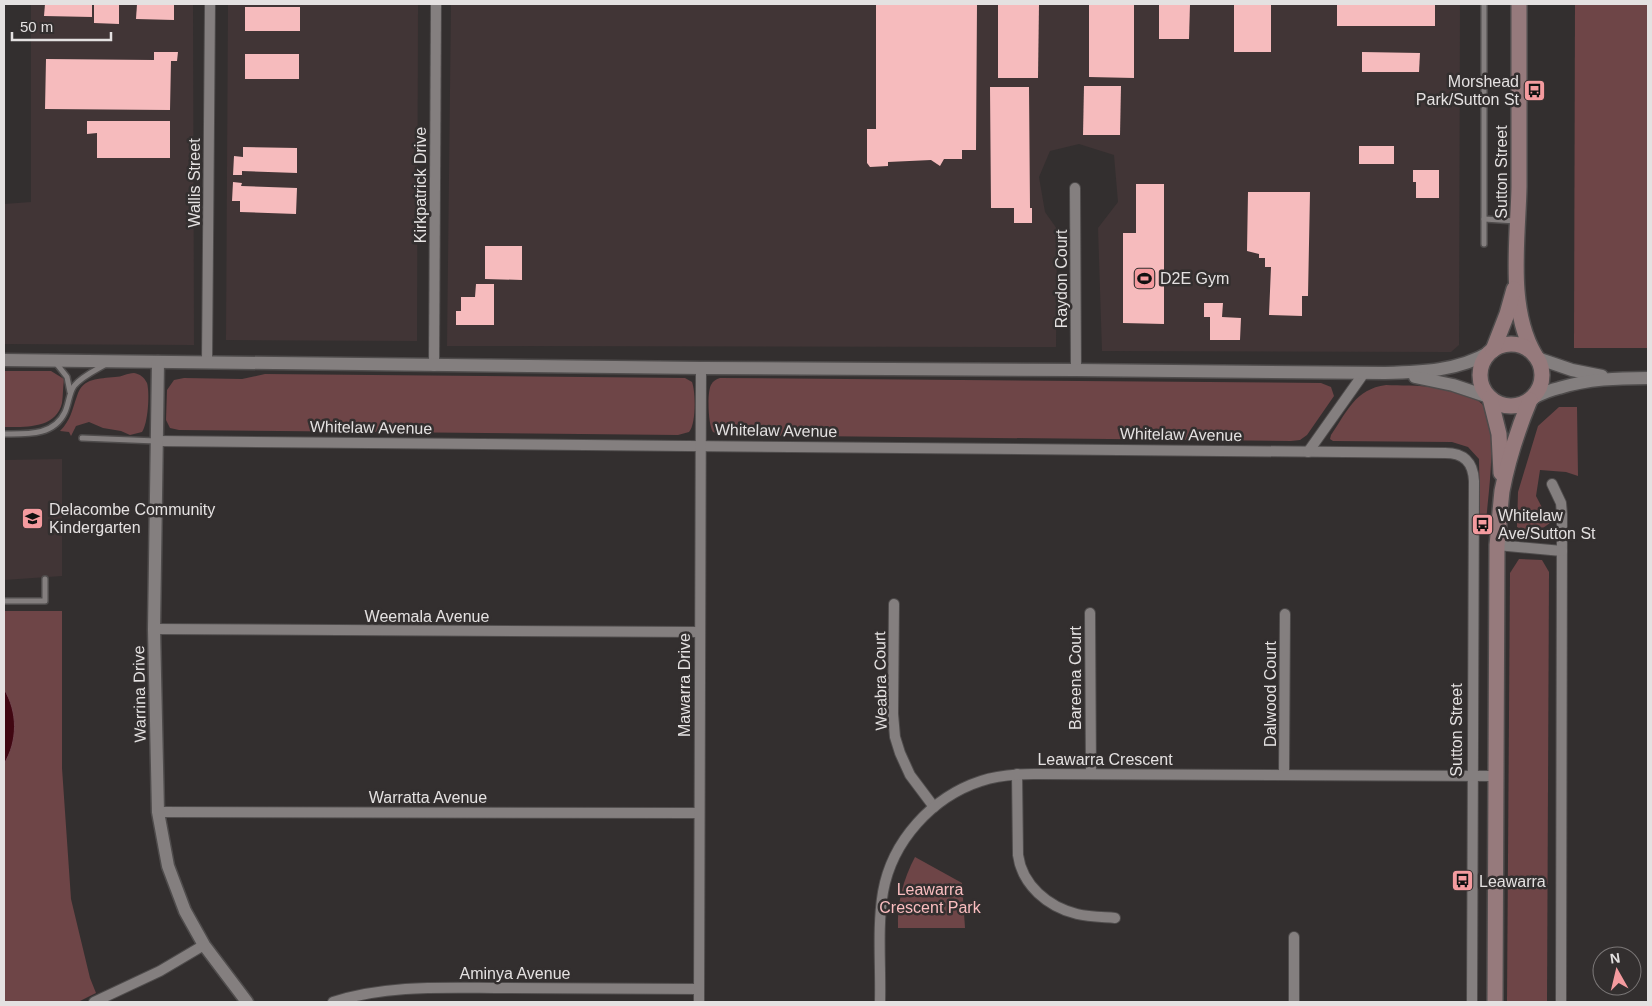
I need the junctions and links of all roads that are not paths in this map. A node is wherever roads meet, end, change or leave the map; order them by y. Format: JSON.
{"nodes":[{"id":1,"x":210,"y":4,"type":"edge"},
{"id":2,"x":436,"y":4,"type":"edge"},
{"id":3,"x":1484,"y":4,"type":"edge"},
{"id":4,"x":1519,"y":4,"type":"edge"},
{"id":5,"x":1075,"y":188,"type":"dead end"},
{"id":6,"x":1484,"y":219,"type":"junction"},
{"id":7,"x":1518,"y":221,"type":"junction"},
{"id":8,"x":1484,"y":244,"type":"dead end"},
{"id":9,"x":1516,"y":280,"type":"junction"},
{"id":10,"x":1492,"y":351,"type":"junction"},
{"id":11,"x":1536,"y":356,"type":"junction"},
{"id":12,"x":4,"y":360,"type":"edge"},
{"id":13,"x":53,"y":361,"type":"junction"},
{"id":14,"x":112,"y":361,"type":"junction"},
{"id":15,"x":158,"y":362,"type":"junction"},
{"id":16,"x":207,"y":363,"type":"junction"},
{"id":17,"x":434,"y":366,"type":"junction"},
{"id":18,"x":701,"y":368,"type":"junction"},
{"id":19,"x":1076,"y":370,"type":"junction"},
{"id":20,"x":1364,"y":373,"type":"junction"},
{"id":21,"x":1386,"y":373,"type":"junction"},
{"id":22,"x":1614,"y":378,"type":"junction"},
{"id":23,"x":1648,"y":378,"type":"edge"},
{"id":24,"x":70,"y":394,"type":"junction"},
{"id":25,"x":1489,"y":397,"type":"junction"},
{"id":26,"x":1532,"y":399,"type":"junction"},
{"id":27,"x":4,"y":434,"type":"edge"},
{"id":28,"x":82,"y":438,"type":"dead end"},
{"id":29,"x":156,"y":441,"type":"junction"},
{"id":30,"x":701,"y":446,"type":"junction"},
{"id":31,"x":1308,"y":452,"type":"junction"},
{"id":32,"x":1468,"y":460,"type":"joint"},
{"id":33,"x":1552,"y":484,"type":"dead end"},
{"id":34,"x":1502,"y":492,"type":"junction"},
{"id":35,"x":1497,"y":545,"type":"junction"},
{"id":36,"x":1562,"y":551,"type":"junction"},
{"id":37,"x":45,"y":580,"type":"dead end"},
{"id":38,"x":4,"y":601,"type":"edge"},
{"id":39,"x":894,"y":604,"type":"dead end"},
{"id":40,"x":1090,"y":613,"type":"dead end"},
{"id":41,"x":1285,"y":614,"type":"dead end"},
{"id":42,"x":154,"y":629,"type":"junction"},
{"id":43,"x":700,"y":632,"type":"junction"},
{"id":44,"x":1017,"y":774,"type":"junction"},
{"id":45,"x":1091,"y":774,"type":"junction"},
{"id":46,"x":1284,"y":775,"type":"junction"},
{"id":47,"x":1473,"y":776,"type":"junction"},
{"id":48,"x":1495,"y":776,"type":"junction"},
{"id":49,"x":934,"y":807,"type":"junction"},
{"id":50,"x":158,"y":812,"type":"junction"},
{"id":51,"x":699,"y":813,"type":"junction"},
{"id":52,"x":1115,"y":918,"type":"dead end"},
{"id":53,"x":1294,"y":936,"type":"dead end"},
{"id":54,"x":204,"y":945,"type":"junction"},
{"id":55,"x":699,"y":989,"type":"junction"},
{"id":56,"x":94,"y":1002,"type":"edge"},
{"id":57,"x":247,"y":1002,"type":"edge"},
{"id":58,"x":333,"y":1002,"type":"edge"},
{"id":59,"x":699,"y":1002,"type":"edge"},
{"id":60,"x":880,"y":1002,"type":"edge"},
{"id":61,"x":1294,"y":1002,"type":"edge"},
{"id":62,"x":1472,"y":1002,"type":"edge"},
{"id":63,"x":1495,"y":1002,"type":"edge"},
{"id":64,"x":1561,"y":1002,"type":"edge"}],
"edges":[{"from":1,"to":16,"type":"street","name":"Wallis Street"},
{"from":2,"to":17,"type":"street","name":"Kirkpatrick Drive"},
{"from":3,"to":6,"type":"lane"},
{"from":4,"to":7,"type":"main road","name":"Sutton Street"},
{"from":5,"to":19,"type":"street","name":"Raydon Court"},
{"from":6,"to":7,"type":"lane"},
{"from":6,"to":8,"type":"lane"},
{"from":7,"to":9,"type":"main road","name":"Sutton Street"},
{"from":9,"to":10,"type":"main road","name":"Sutton Street"},
{"from":9,"to":11,"type":"main road","name":"Sutton Street"},
{"from":10,"to":11,"type":"main road"},
{"from":10,"to":21,"type":"street"},
{"from":10,"to":25,"type":"main road"},
{"from":11,"to":22,"type":"street"},
{"from":11,"to":26,"type":"main road"},
{"from":12,"to":13,"type":"street"},
{"from":13,"to":14,"type":"street"},
{"from":13,"to":24,"type":"lane"},
{"from":14,"to":15,"type":"street"},
{"from":14,"to":24,"type":"lane"},
{"from":15,"to":16,"type":"street"},
{"from":15,"to":29,"type":"street","name":"Warrina Drive"},
{"from":16,"to":17,"type":"street"},
{"from":17,"to":18,"type":"street"},
{"from":18,"to":19,"type":"street"},
{"from":18,"to":30,"type":"street","name":"Mawarra Drive"},
{"from":19,"to":20,"type":"street"},
{"from":20,"to":21,"type":"street"},
{"from":20,"to":31,"type":"street"},
{"from":21,"to":25,"type":"street"},
{"from":22,"to":23,"type":"street"},
{"from":22,"to":26,"type":"street"},
{"from":24,"to":27,"type":"lane"},
{"from":25,"to":26,"type":"main road"},
{"from":25,"to":34,"type":"main road"},
{"from":26,"to":34,"type":"main road"},
{"from":28,"to":29,"type":"lane","name":"Whitelaw Avenue"},
{"from":29,"to":30,"type":"street","name":"Whitelaw Avenue"},
{"from":29,"to":42,"type":"street","name":"Warrina Drive"},
{"from":30,"to":31,"type":"street","name":"Whitelaw Avenue"},
{"from":30,"to":43,"type":"street","name":"Mawarra Drive"},
{"from":31,"to":32,"type":"street","name":"Whitelaw Avenue"},
{"from":32,"to":47,"type":"street","name":"Sutton Street"},
{"from":33,"to":36,"type":"street"},
{"from":34,"to":35,"type":"main road"},
{"from":35,"to":36,"type":"street"},
{"from":35,"to":48,"type":"main road"},
{"from":36,"to":64,"type":"street"},
{"from":37,"to":38,"type":"lane"},
{"from":39,"to":49,"type":"street","name":"Weabra Court"},
{"from":40,"to":45,"type":"street","name":"Bareena Court"},
{"from":41,"to":46,"type":"street","name":"Dalwood Court"},
{"from":42,"to":43,"type":"street","name":"Weemala Avenue"},
{"from":42,"to":50,"type":"street","name":"Warrina Drive"},
{"from":43,"to":51,"type":"street","name":"Mawarra Drive"},
{"from":44,"to":45,"type":"street","name":"Leawarra Crescent"},
{"from":44,"to":49,"type":"street","name":"Leawarra Crescent"},
{"from":44,"to":52,"type":"street"},
{"from":45,"to":46,"type":"street","name":"Leawarra Crescent"},
{"from":46,"to":47,"type":"street","name":"Leawarra Crescent"},
{"from":47,"to":48,"type":"street","name":"Leawarra Crescent"},
{"from":47,"to":62,"type":"street","name":"Sutton Street"},
{"from":48,"to":63,"type":"main road"},
{"from":49,"to":60,"type":"street","name":"Leawarra Crescent"},
{"from":50,"to":51,"type":"street","name":"Warratta Avenue"},
{"from":50,"to":54,"type":"street","name":"Warrina Drive"},
{"from":51,"to":55,"type":"street","name":"Mawarra Drive"},
{"from":53,"to":61,"type":"street"},
{"from":54,"to":56,"type":"street"},
{"from":54,"to":57,"type":"street","name":"Warrina Drive"},
{"from":55,"to":58,"type":"street","name":"Aminya Avenue"},
{"from":55,"to":59,"type":"street","name":"Mawarra Drive"}]}
